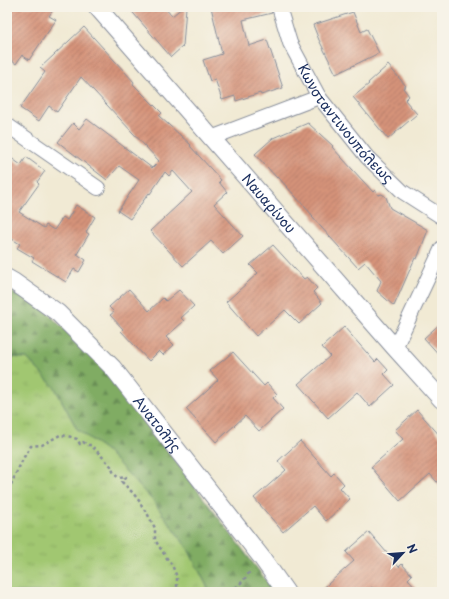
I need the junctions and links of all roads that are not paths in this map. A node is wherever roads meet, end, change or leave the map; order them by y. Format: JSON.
{"nodes":[{"id":1,"x":97,"y":7,"type":"edge"},
{"id":2,"x":279,"y":7,"type":"edge"},
{"id":3,"x":319,"y":97,"type":"junction"},
{"id":4,"x":7,"y":125,"type":"edge"},
{"id":5,"x":211,"y":138,"type":"junction"},
{"id":6,"x":98,"y":188,"type":"dead end"},
{"id":7,"x":442,"y":217,"type":"edge"},
{"id":8,"x":442,"y":248,"type":"edge"},
{"id":9,"x":7,"y":278,"type":"edge"},
{"id":10,"x":395,"y":348,"type":"junction"},
{"id":11,"x":442,"y":400,"type":"edge"},
{"id":12,"x":286,"y":592,"type":"edge"}],
"edges":[{"from":1,"to":5,"type":"street","name":"Ναυαρίνου"},
{"from":2,"to":3,"type":"street","name":"Κωνσταντινουπόλεως"},
{"from":3,"to":5,"type":"street"},
{"from":3,"to":7,"type":"street","name":"Κωνσταντινουπόλεως"},
{"from":4,"to":6,"type":"street"},
{"from":5,"to":10,"type":"street","name":"Ναυαρίνου"},
{"from":8,"to":10,"type":"street"},
{"from":9,"to":12,"type":"street","name":"Ανατολής"},
{"from":10,"to":11,"type":"street","name":"Ναυαρίνου"}]}
